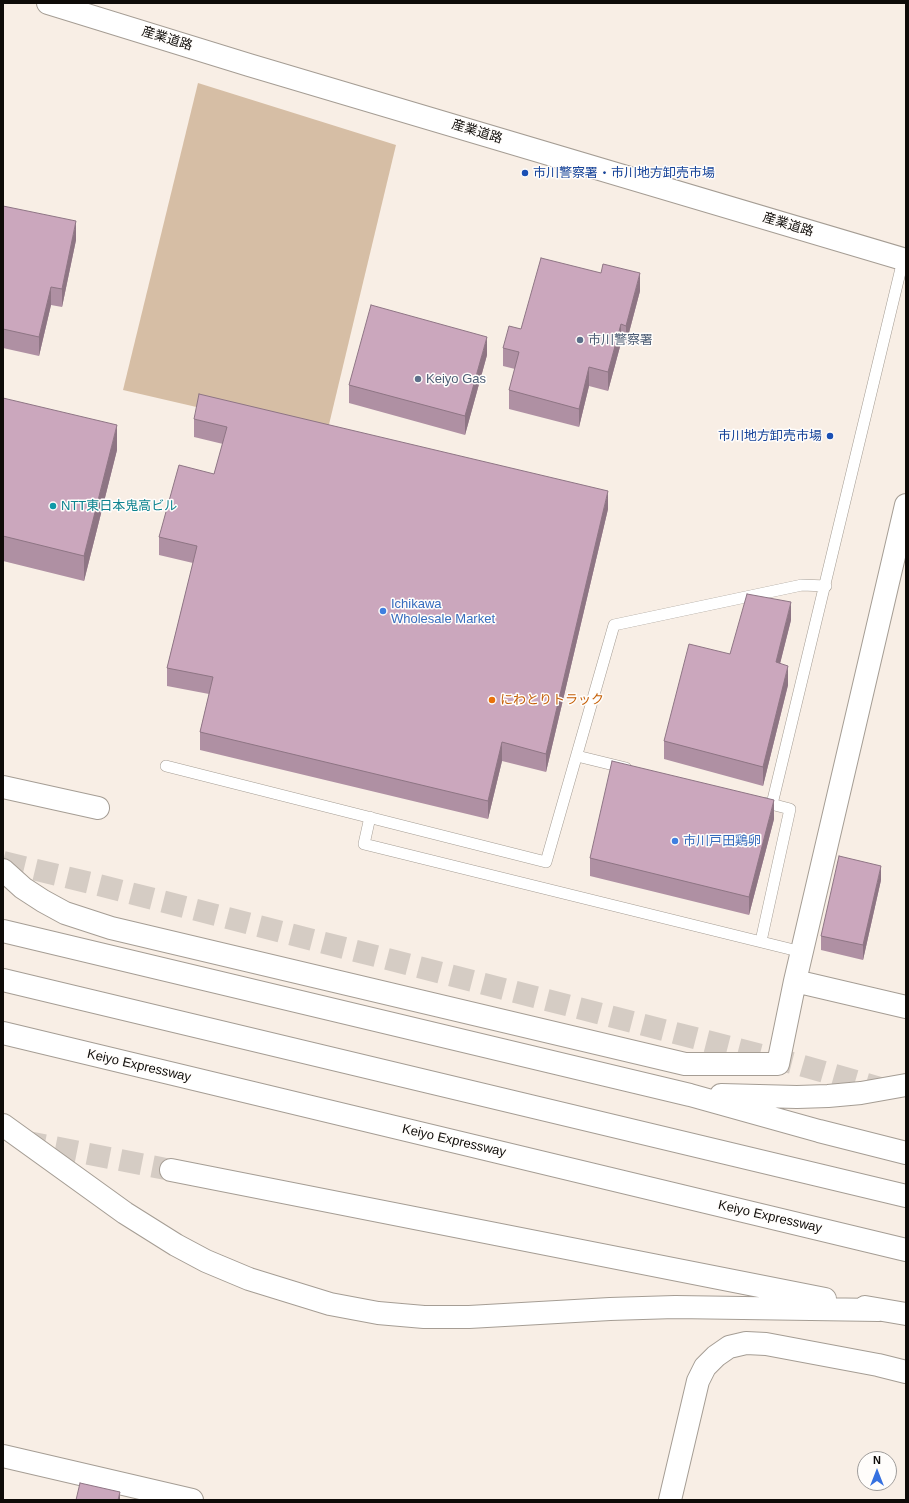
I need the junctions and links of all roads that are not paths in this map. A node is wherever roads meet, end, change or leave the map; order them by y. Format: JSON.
{"nodes":[{"id":1,"x":48,"y":3,"type":"edge"},
{"id":2,"x":905,"y":260,"type":"edge"},
{"id":3,"x":906,"y":505,"type":"edge"},
{"id":4,"x":826,"y":586,"type":"junction"},
{"id":5,"x":577,"y":756,"type":"junction"},
{"id":6,"x":166,"y":766,"type":"dead end"},
{"id":7,"x":638,"y":771,"type":"edge"},
{"id":8,"x":3,"y":787,"type":"edge"},
{"id":9,"x":760,"y":802,"type":"edge"},
{"id":10,"x":772,"y":804,"type":"junction"},
{"id":11,"x":98,"y":808,"type":"dead end"},
{"id":12,"x":370,"y":817,"type":"junction"},
{"id":13,"x":3,"y":870,"type":"edge"},
{"id":14,"x":3,"y":918,"type":"edge"},
{"id":15,"x":3,"y":931,"type":"edge"},
{"id":16,"x":761,"y":941,"type":"junction"},
{"id":17,"x":802,"y":952,"type":"junction"},
{"id":18,"x":107,"y":956,"type":"junction"},
{"id":19,"x":3,"y":980,"type":"edge"},
{"id":20,"x":794,"y":981,"type":"junction"},
{"id":21,"x":906,"y":1007,"type":"edge"},
{"id":22,"x":3,"y":1033,"type":"edge"},
{"id":23,"x":906,"y":1085,"type":"edge"},
{"id":24,"x":690,"y":1095,"type":"junction"},
{"id":25,"x":3,"y":1125,"type":"edge"},
{"id":26,"x":906,"y":1153,"type":"edge"},
{"id":27,"x":171,"y":1170,"type":"tunnel mouth"},
{"id":28,"x":906,"y":1196,"type":"edge"},
{"id":29,"x":906,"y":1250,"type":"edge"},
{"id":30,"x":879,"y":1310,"type":"junction"},
{"id":31,"x":906,"y":1314,"type":"edge"},
{"id":32,"x":906,"y":1372,"type":"edge"},
{"id":33,"x":3,"y":1456,"type":"edge"},
{"id":34,"x":192,"y":1500,"type":"edge"},
{"id":35,"x":670,"y":1500,"type":"edge"}],
"edges":[{"from":1,"to":2,"type":"main road","name":"産業道路"},
{"from":2,"to":4,"type":"lane"},
{"from":3,"to":17,"type":"main road"},
{"from":4,"to":5,"type":"lane"},
{"from":4,"to":10,"type":"lane"},
{"from":5,"to":7,"type":"lane"},
{"from":5,"to":12,"type":"lane"},
{"from":6,"to":12,"type":"lane"},
{"from":8,"to":11,"type":"main road"},
{"from":9,"to":10,"type":"lane"},
{"from":10,"to":16,"type":"lane"},
{"from":12,"to":16,"type":"lane"},
{"from":13,"to":20,"type":"main road"},
{"from":14,"to":18,"type":"main road"},
{"from":15,"to":18,"type":"main road"},
{"from":16,"to":17,"type":"lane"},
{"from":17,"to":20,"type":"main road"},
{"from":18,"to":24,"type":"main road"},
{"from":19,"to":28,"type":"main road"},
{"from":20,"to":21,"type":"main road"},
{"from":22,"to":29,"type":"main road","name":"Keiyo Expressway"},
{"from":23,"to":24,"type":"main road"},
{"from":24,"to":26,"type":"main road"},
{"from":25,"to":30,"type":"main road"},
{"from":27,"to":30,"type":"main road"},
{"from":30,"to":31,"type":"main road"},
{"from":32,"to":35,"type":"main road"},
{"from":33,"to":34,"type":"main road"}]}
